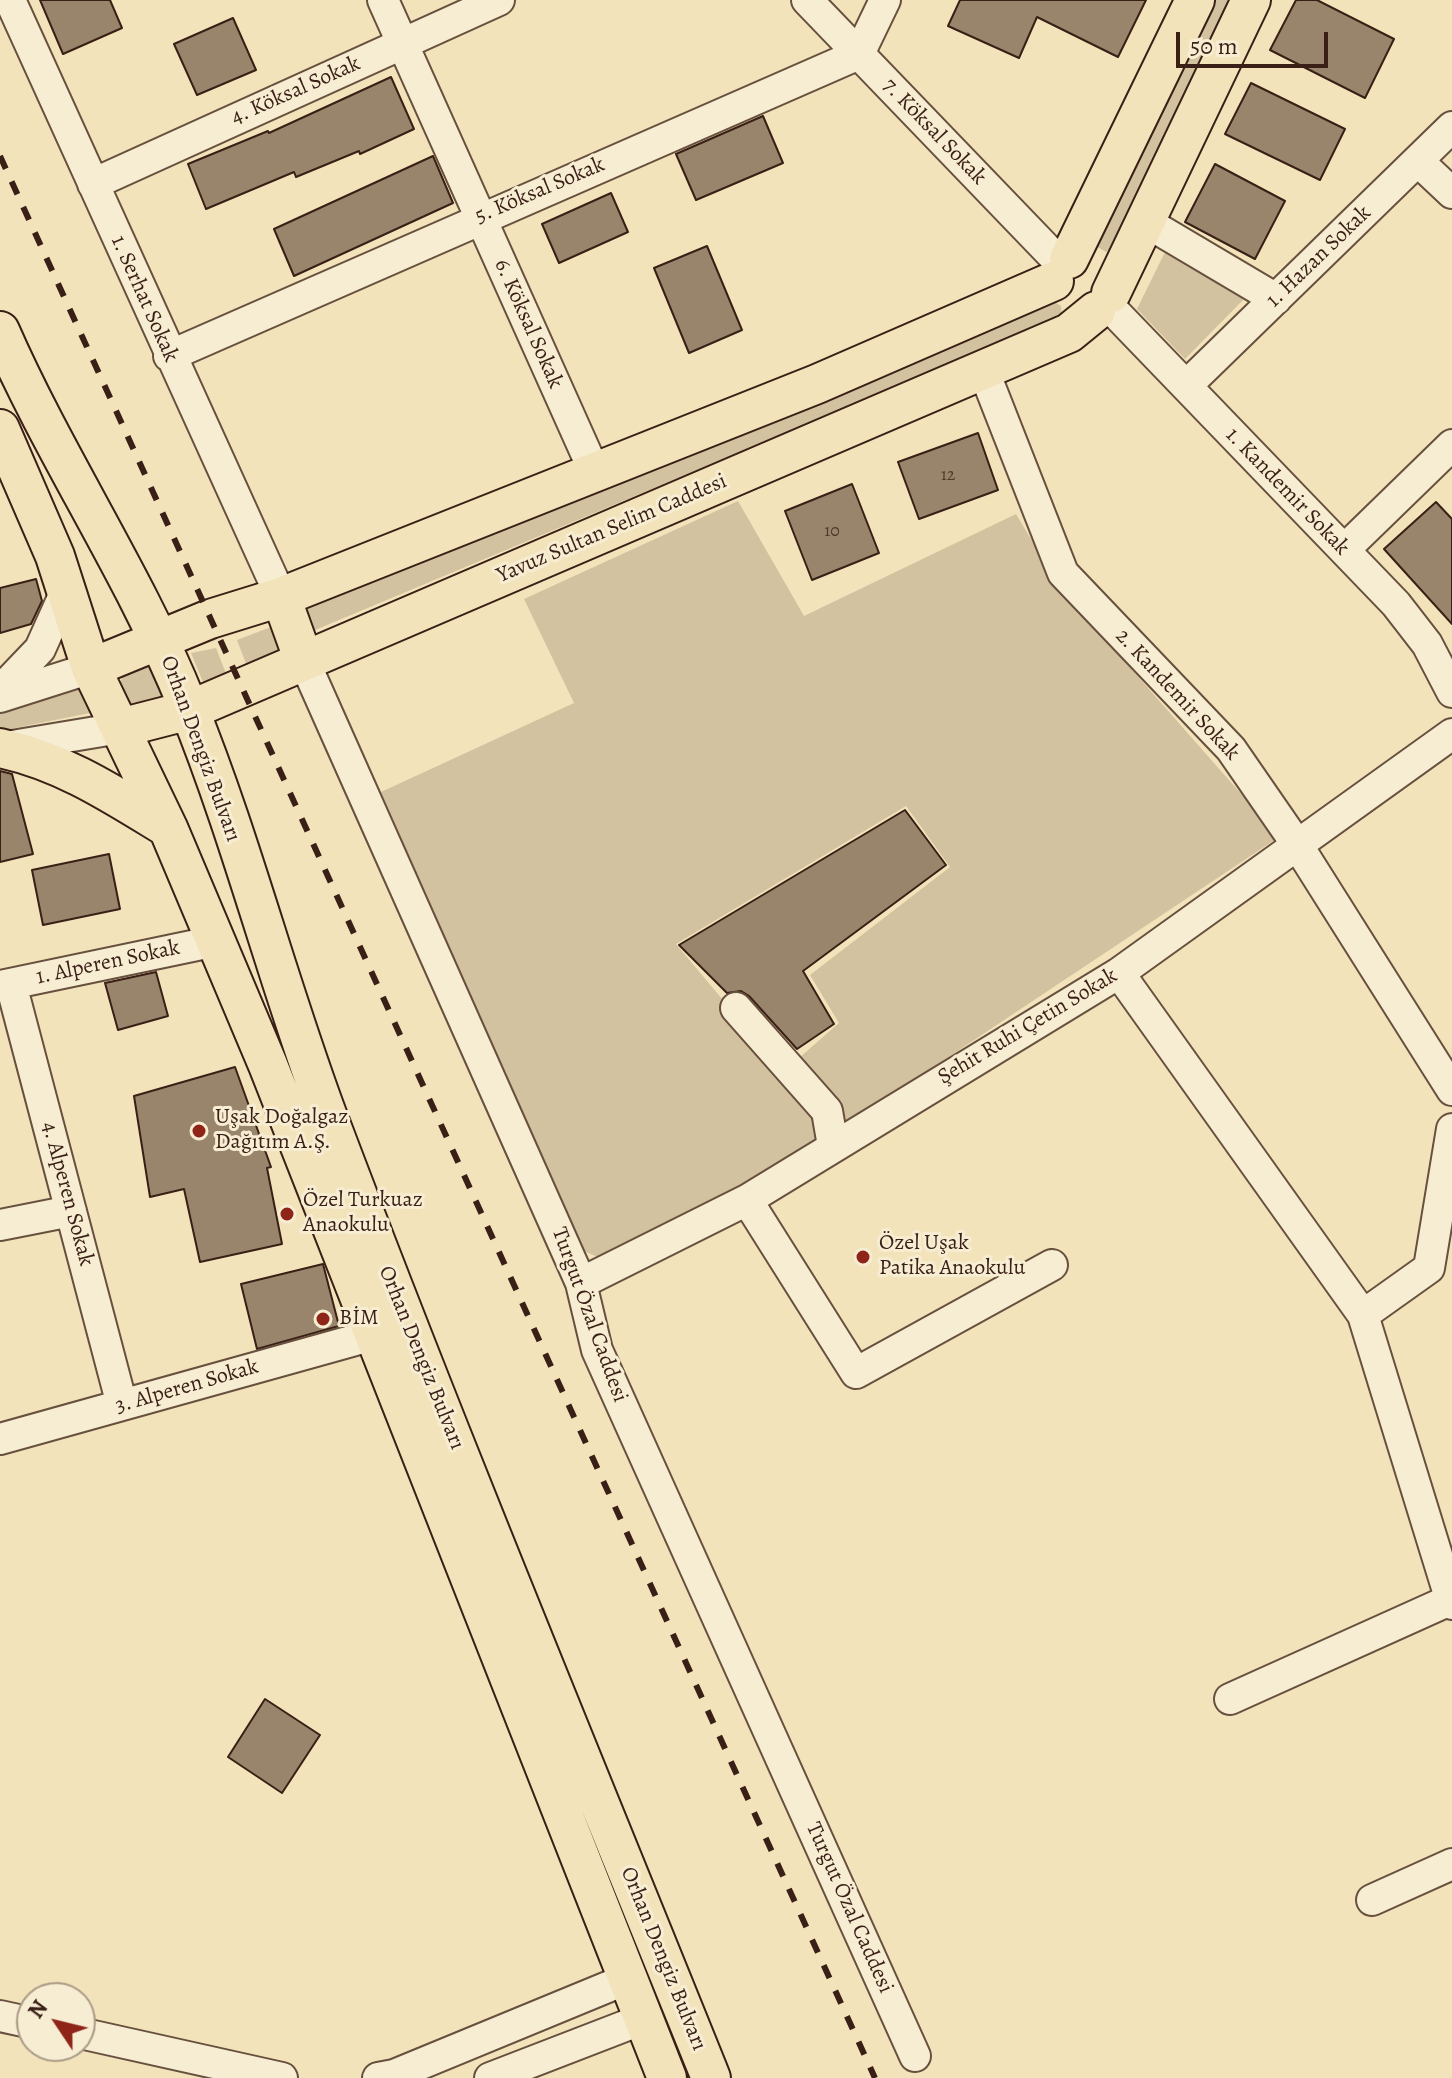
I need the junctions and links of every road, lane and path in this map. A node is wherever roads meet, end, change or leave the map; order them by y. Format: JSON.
{"nodes":[{"id":1,"x":10,"y":0,"type":"edge"},
{"id":2,"x":383,"y":0,"type":"edge"},
{"id":3,"x":499,"y":0,"type":"edge"},
{"id":4,"x":807,"y":0,"type":"edge"},
{"id":5,"x":885,"y":0,"type":"edge"},
{"id":6,"x":1195,"y":0,"type":"edge"},
{"id":7,"x":1251,"y":0,"type":"edge"},
{"id":8,"x":402,"y":43,"type":"junction"},
{"id":9,"x":859,"y":54,"type":"junction"},
{"id":10,"x":1452,"y":127,"type":"edge"},
{"id":11,"x":1418,"y":161,"type":"junction"},
{"id":12,"x":93,"y":184,"type":"junction"},
{"id":13,"x":1452,"y":193,"type":"edge"},
{"id":14,"x":480,"y":217,"type":"junction"},
{"id":15,"x":1146,"y":222,"type":"junction"},
{"id":16,"x":1061,"y":268,"type":"junction"},
{"id":17,"x":1276,"y":299,"type":"junction"},
{"id":18,"x":1104,"y":303,"type":"junction"},
{"id":19,"x":0,"y":331,"type":"edge"},
{"id":20,"x":169,"y":356,"type":"junction"},
{"id":21,"x":983,"y":369,"type":"junction"},
{"id":22,"x":1186,"y":386,"type":"junction"},
{"id":23,"x":0,"y":429,"type":"edge"},
{"id":24,"x":1452,"y":445,"type":"edge"},
{"id":25,"x":595,"y":473,"type":"junction"},
{"id":26,"x":10,"y":479,"type":"edge"},
{"id":27,"x":1344,"y":550,"type":"junction"},
{"id":28,"x":66,"y":591,"type":"junction"},
{"id":29,"x":281,"y":597,"type":"junction"},
{"id":30,"x":160,"y":639,"type":"junction"},
{"id":31,"x":304,"y":661,"type":"junction"},
{"id":32,"x":91,"y":668,"type":"junction"},
{"id":33,"x":1452,"y":692,"type":"edge"},
{"id":34,"x":0,"y":694,"type":"edge"},
{"id":35,"x":190,"y":710,"type":"junction"},
{"id":36,"x":120,"y":728,"type":"junction"},
{"id":37,"x":1452,"y":734,"type":"edge"},
{"id":38,"x":0,"y":748,"type":"edge"},
{"id":39,"x":168,"y":828,"type":"junction"},
{"id":40,"x":1298,"y":846,"type":"junction"},
{"id":41,"x":216,"y":941,"type":"junction"},
{"id":42,"x":1119,"y":973,"type":"junction"},
{"id":43,"x":6,"y":985,"type":"edge"},
{"id":44,"x":736,"y":1008,"type":"dead end"},
{"id":45,"x":1452,"y":1090,"type":"edge"},
{"id":46,"x":1452,"y":1129,"type":"edge"},
{"id":47,"x":833,"y":1146,"type":"junction"},
{"id":48,"x":747,"y":1200,"type":"junction"},
{"id":49,"x":71,"y":1211,"type":"junction"},
{"id":50,"x":0,"y":1225,"type":"edge"},
{"id":51,"x":1052,"y":1265,"type":"dead end"},
{"id":52,"x":1440,"y":1272,"type":"edge"},
{"id":53,"x":581,"y":1283,"type":"junction"},
{"id":54,"x":1363,"y":1315,"type":"junction"},
{"id":55,"x":373,"y":1335,"type":"junction"},
{"id":56,"x":122,"y":1405,"type":"junction"},
{"id":57,"x":0,"y":1439,"type":"edge"},
{"id":58,"x":1451,"y":1602,"type":"edge"},
{"id":59,"x":1230,"y":1699,"type":"dead end"},
{"id":60,"x":1452,"y":1864,"type":"edge"},
{"id":61,"x":1372,"y":1900,"type":"dead end"},
{"id":62,"x":627,"y":1979,"type":"junction"},
{"id":63,"x":643,"y":2019,"type":"junction"},
{"id":64,"x":96,"y":2037,"type":"edge"},
{"id":65,"x":915,"y":2056,"type":"dead end"},
{"id":66,"x":282,"y":2078,"type":"edge"},
{"id":67,"x":378,"y":2078,"type":"edge"},
{"id":68,"x":490,"y":2078,"type":"edge"},
{"id":69,"x":667,"y":2078,"type":"edge"},
{"id":70,"x":711,"y":2078,"type":"edge"}],
"edges":[{"from":1,"to":12,"type":"street","name":"1. Serhat Sokak"},
{"from":2,"to":8,"type":"street","name":"6. Köksal Sokak"},
{"from":3,"to":8,"type":"street","name":"4. Köksal Sokak"},
{"from":4,"to":9,"type":"street","name":"7. Köksal Sokak"},
{"from":5,"to":9,"type":"street"},
{"from":6,"to":16,"type":"main road"},
{"from":7,"to":15,"type":"main road","name":"Yavuz Sultan Selim Caddesi"},
{"from":8,"to":12,"type":"street","name":"4. Köksal Sokak"},
{"from":8,"to":14,"type":"street","name":"6. Köksal Sokak"},
{"from":9,"to":14,"type":"street","name":"5. Köksal Sokak"},
{"from":9,"to":16,"type":"street","name":"7. Köksal Sokak"},
{"from":10,"to":11,"type":"street","name":"1. Hazan Sokak"},
{"from":11,"to":13,"type":"street"},
{"from":11,"to":17,"type":"street","name":"1. Hazan Sokak"},
{"from":12,"to":20,"type":"street","name":"1. Serhat Sokak"},
{"from":14,"to":20,"type":"street","name":"5. Köksal Sokak"},
{"from":14,"to":25,"type":"street","name":"6. Köksal Sokak"},
{"from":15,"to":17,"type":"street"},
{"from":15,"to":18,"type":"main road","name":"Yavuz Sultan Selim Caddesi"},
{"from":16,"to":18,"type":"main road"},
{"from":16,"to":25,"type":"main road"},
{"from":17,"to":22,"type":"street","name":"1. Hazan Sokak"},
{"from":18,"to":21,"type":"main road","name":"Yavuz Sultan Selim Caddesi"},
{"from":18,"to":22,"type":"street","name":"1. Kandemir Sokak"},
{"from":19,"to":30,"type":"main road","name":"Orhan Dengiz Bulvarı"},
{"from":20,"to":29,"type":"street","name":"1. Serhat Sokak"},
{"from":21,"to":31,"type":"main road","name":"Yavuz Sultan Selim Caddesi"},
{"from":21,"to":40,"type":"street","name":"2. Kandemir Sokak"},
{"from":22,"to":27,"type":"street","name":"1. Kandemir Sokak"},
{"from":23,"to":26,"type":"main road","name":"Orhan Dengiz Bulvarı"},
{"from":24,"to":27,"type":"street"},
{"from":25,"to":29,"type":"main road"},
{"from":26,"to":28,"type":"main road","name":"Orhan Dengiz Bulvarı"},
{"from":27,"to":33,"type":"street","name":"1. Kandemir Sokak"},
{"from":28,"to":32,"type":"main road","name":"Orhan Dengiz Bulvarı"},
{"from":28,"to":34,"type":"street"},
{"from":29,"to":30,"type":"main road"},
{"from":29,"to":31,"type":"main road"},
{"from":30,"to":32,"type":"main road"},
{"from":30,"to":35,"type":"main road","name":"Orhan Dengiz Bulvarı"},
{"from":31,"to":35,"type":"main road","name":"Yavuz Sultan Selim Caddesi"},
{"from":31,"to":53,"type":"street","name":"Turgut Özal Caddesi"},
{"from":32,"to":34,"type":"street"},
{"from":32,"to":36,"type":"main road","name":"Orhan Dengiz Bulvarı"},
{"from":35,"to":36,"type":"main road","name":"Yavuz Sultan Selim Caddesi"},
{"from":35,"to":70,"type":"main road","name":"Orhan Dengiz Bulvarı"},
{"from":36,"to":38,"type":"street"},
{"from":36,"to":39,"type":"main road","name":"Orhan Dengiz Bulvarı"},
{"from":37,"to":40,"type":"street","name":"Şehit Ruhi Çetin Sokak"},
{"from":38,"to":39,"type":"main road"},
{"from":39,"to":41,"type":"main road","name":"Orhan Dengiz Bulvarı"},
{"from":40,"to":42,"type":"street","name":"Şehit Ruhi Çetin Sokak"},
{"from":40,"to":45,"type":"street","name":"2. Kandemir Sokak"},
{"from":41,"to":43,"type":"street","name":"1. Alperen Sokak"},
{"from":41,"to":55,"type":"main road","name":"Orhan Dengiz Bulvarı"},
{"from":42,"to":47,"type":"street","name":"Şehit Ruhi Çetin Sokak"},
{"from":42,"to":54,"type":"street"},
{"from":43,"to":49,"type":"street","name":"4. Alperen Sokak"},
{"from":44,"to":47,"type":"street"},
{"from":46,"to":52,"type":"street"},
{"from":47,"to":48,"type":"street","name":"Şehit Ruhi Çetin Sokak"},
{"from":48,"to":51,"type":"street"},
{"from":48,"to":53,"type":"street","name":"Şehit Ruhi Çetin Sokak"},
{"from":49,"to":50,"type":"street"},
{"from":49,"to":56,"type":"street","name":"4. Alperen Sokak"},
{"from":52,"to":54,"type":"street"},
{"from":53,"to":65,"type":"street","name":"Turgut Özal Caddesi"},
{"from":54,"to":58,"type":"street"},
{"from":55,"to":56,"type":"street","name":"3. Alperen Sokak"},
{"from":55,"to":62,"type":"main road","name":"Orhan Dengiz Bulvarı"},
{"from":56,"to":57,"type":"street","name":"3. Alperen Sokak"},
{"from":58,"to":59,"type":"street"},
{"from":60,"to":61,"type":"street"},
{"from":62,"to":63,"type":"main road","name":"Orhan Dengiz Bulvarı"},
{"from":62,"to":67,"type":"street"},
{"from":63,"to":68,"type":"street"},
{"from":63,"to":69,"type":"main road","name":"Orhan Dengiz Bulvarı"},
{"from":64,"to":66,"type":"street"}]}
